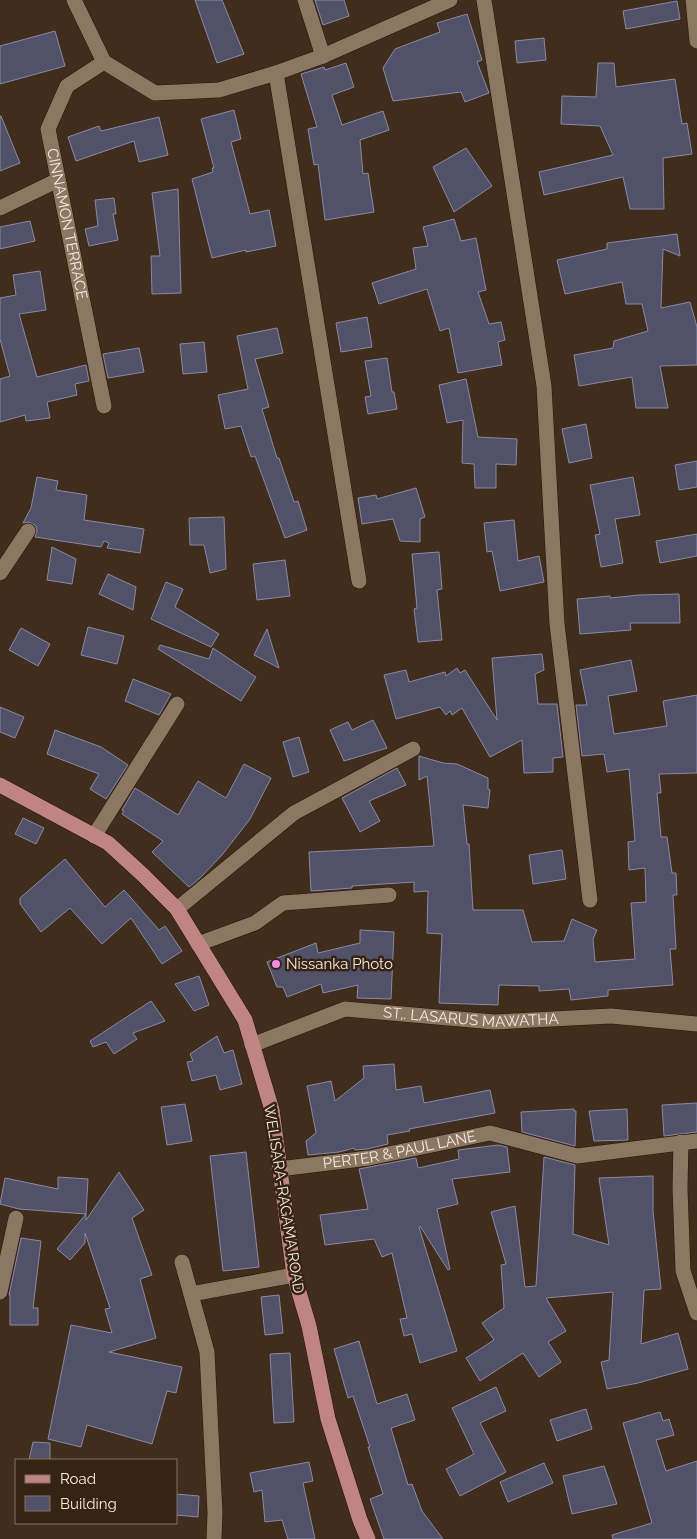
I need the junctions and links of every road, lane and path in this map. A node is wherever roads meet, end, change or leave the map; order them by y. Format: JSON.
{"nodes":[{"id":1,"x":74,"y":0,"type":"edge"},
{"id":2,"x":305,"y":0,"type":"edge"},
{"id":3,"x":450,"y":0,"type":"edge"},
{"id":4,"x":484,"y":0,"type":"edge"},
{"id":5,"x":693,"y":0,"type":"edge"},
{"id":6,"x":697,"y":41,"type":"edge"},
{"id":7,"x":324,"y":56,"type":"junction"},
{"id":8,"x":104,"y":62,"type":"junction"},
{"id":9,"x":276,"y":73,"type":"junction"},
{"id":10,"x":58,"y":180,"type":"junction"},
{"id":11,"x":0,"y":208,"type":"edge"},
{"id":12,"x":104,"y":406,"type":"dead end"},
{"id":13,"x":28,"y":531,"type":"dead end"},
{"id":14,"x":0,"y":573,"type":"edge"},
{"id":15,"x":359,"y":581,"type":"dead end"},
{"id":16,"x":177,"y":704,"type":"dead end"},
{"id":17,"x":414,"y":749,"type":"dead end"},
{"id":18,"x":0,"y":785,"type":"edge"},
{"id":19,"x":94,"y":836,"type":"junction"},
{"id":20,"x":389,"y":895,"type":"dead end"},
{"id":21,"x":590,"y":900,"type":"dead end"},
{"id":22,"x":177,"y":909,"type":"junction"},
{"id":23,"x":198,"y":944,"type":"junction"},
{"id":24,"x":697,"y":1024,"type":"edge"},
{"id":25,"x":252,"y":1045,"type":"junction"},
{"id":26,"x":697,"y":1141,"type":"edge"},
{"id":27,"x":681,"y":1142,"type":"junction"},
{"id":28,"x":279,"y":1170,"type":"junction"},
{"id":29,"x":16,"y":1218,"type":"dead end"},
{"id":30,"x":182,"y":1262,"type":"dead end"},
{"id":31,"x":294,"y":1275,"type":"junction"},
{"id":32,"x":0,"y":1292,"type":"edge"},
{"id":33,"x":192,"y":1294,"type":"junction"},
{"id":34,"x":697,"y":1313,"type":"edge"},
{"id":35,"x":214,"y":1539,"type":"edge"},
{"id":36,"x":368,"y":1539,"type":"edge"}],
"edges":[{"from":1,"to":8,"type":"street"},
{"from":2,"to":7,"type":"street"},
{"from":3,"to":7,"type":"street"},
{"from":4,"to":21,"type":"street"},
{"from":5,"to":6,"type":"street"},
{"from":7,"to":9,"type":"street"},
{"from":8,"to":9,"type":"street"},
{"from":8,"to":10,"type":"street","name":"CINNAMON TERRACE"},
{"from":9,"to":15,"type":"street"},
{"from":10,"to":11,"type":"street"},
{"from":10,"to":12,"type":"street","name":"CINNAMON TERRACE"},
{"from":13,"to":14,"type":"street"},
{"from":16,"to":19,"type":"street"},
{"from":17,"to":22,"type":"street"},
{"from":18,"to":19,"type":"main road","name":"WELISARA-RAGAMA ROAD"},
{"from":19,"to":22,"type":"main road","name":"WELISARA-RAGAMA ROAD"},
{"from":20,"to":23,"type":"street"},
{"from":22,"to":23,"type":"main road","name":"WELISARA-RAGAMA ROAD"},
{"from":23,"to":25,"type":"main road","name":"WELISARA-RAGAMA ROAD"},
{"from":24,"to":25,"type":"street","name":"ST,. LASARUS MAWATHA"},
{"from":25,"to":28,"type":"main road","name":"WELISARA-RAGAMA ROAD"},
{"from":26,"to":27,"type":"street","name":"PERTER & PAUL LANE"},
{"from":27,"to":28,"type":"street","name":"PERTER & PAUL LANE"},
{"from":27,"to":34,"type":"street"},
{"from":28,"to":31,"type":"main road","name":"WELISARA-RAGAMA ROAD"},
{"from":29,"to":32,"type":"street"},
{"from":30,"to":33,"type":"street"},
{"from":31,"to":33,"type":"street"},
{"from":31,"to":36,"type":"main road","name":"WELISARA-RAGAMA ROAD"},
{"from":33,"to":35,"type":"street"}]}
